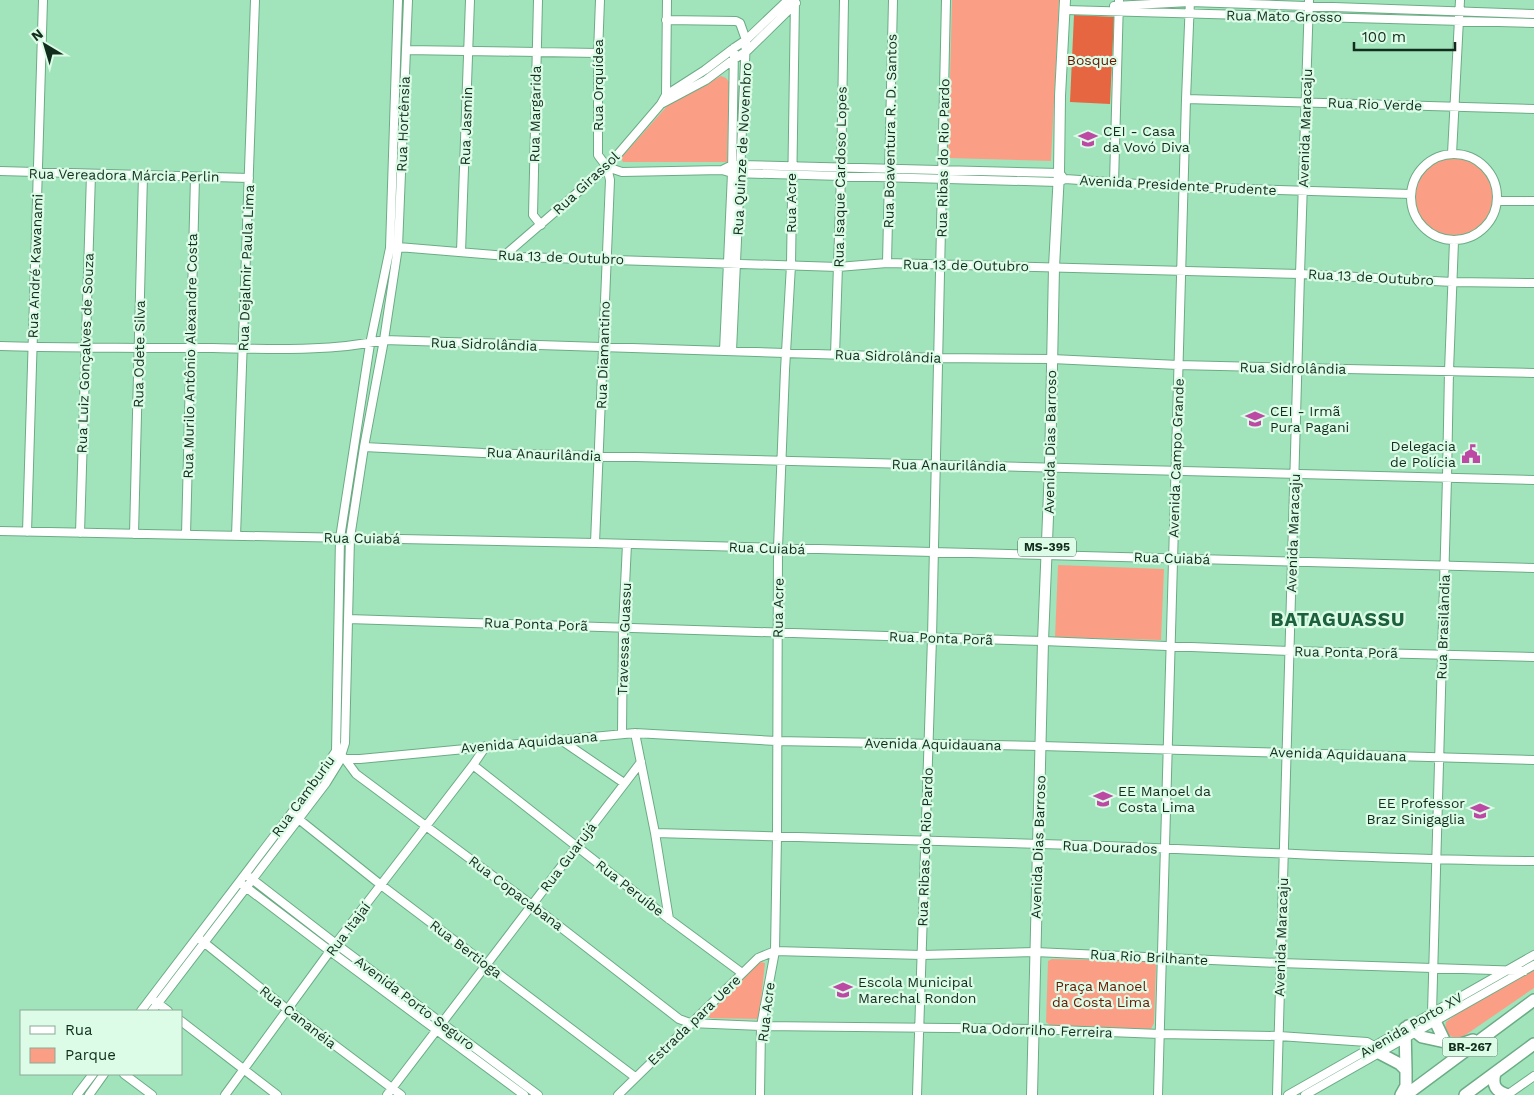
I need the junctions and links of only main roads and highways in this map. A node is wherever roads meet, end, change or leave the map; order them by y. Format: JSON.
{"nodes":[{"id":1,"x":1065,"y":5,"type":"edge"},
{"id":2,"x":1533,"y":1001,"type":"edge"},
{"id":3,"x":1433,"y":1017,"type":"road end"},
{"id":4,"x":1482,"y":1038,"type":"junction"},
{"id":5,"x":1445,"y":1042,"type":"junction"},
{"id":6,"x":1534,"y":1044,"type":"edge"},
{"id":7,"x":1376,"y":1050,"type":"road end"},
{"id":8,"x":1406,"y":1070,"type":"junction"},
{"id":9,"x":1495,"y":1073,"type":"junction"},
{"id":10,"x":1484,"y":1081,"type":"junction"},
{"id":11,"x":1032,"y":1095,"type":"edge"},
{"id":12,"x":1401,"y":1095,"type":"edge"},
{"id":13,"x":1406,"y":1095,"type":"edge"},
{"id":14,"x":1465,"y":1095,"type":"edge"},
{"id":15,"x":1482,"y":1095,"type":"edge"},
{"id":16,"x":1507,"y":1095,"type":"edge"}],
"edges":[{"from":1,"to":11,"type":"main road","name":"Avenida Dias Barroso","number":"MS-395"},
{"from":2,"to":4,"type":"highway","number":"BR-267"},
{"from":3,"to":5,"type":"highway"},
{"from":4,"to":5,"type":"highway"},
{"from":4,"to":13,"type":"highway","number":"BR-267"},
{"from":5,"to":8,"type":"highway"},
{"from":6,"to":9,"type":"highway","number":"BR-267"},
{"from":7,"to":8,"type":"highway"},
{"from":8,"to":12,"type":"highway"},
{"from":9,"to":10,"type":"highway","number":"BR-267"},
{"from":9,"to":16,"type":"highway"},
{"from":10,"to":14,"type":"highway","number":"BR-267"},
{"from":10,"to":15,"type":"highway"}]}
